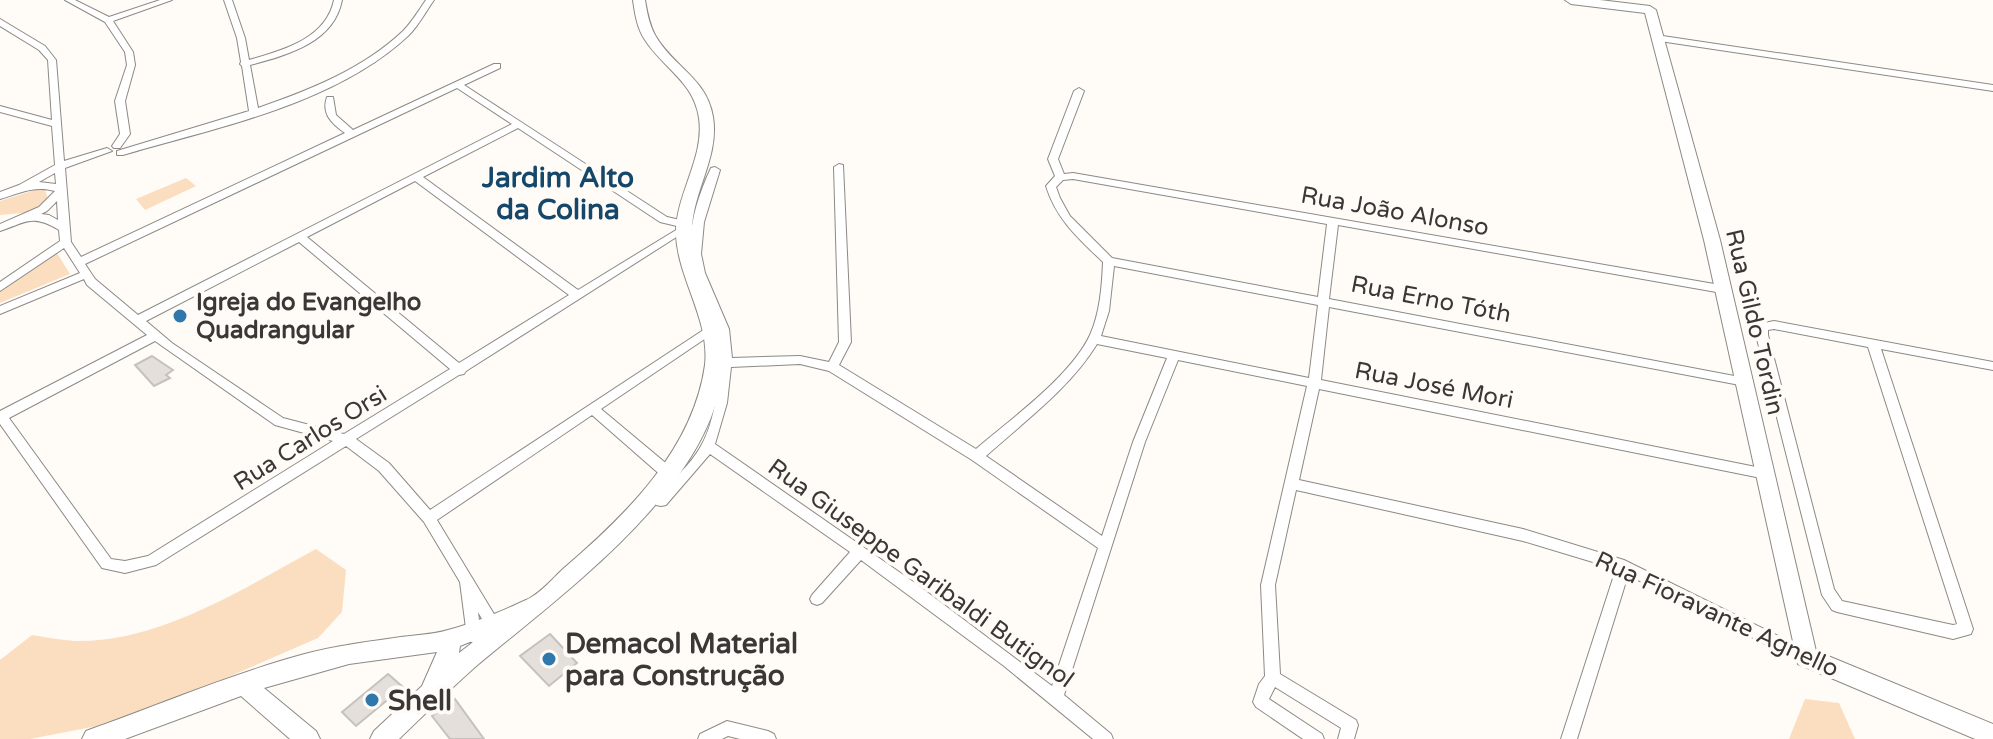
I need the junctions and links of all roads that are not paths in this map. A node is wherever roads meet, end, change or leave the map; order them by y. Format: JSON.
{"nodes":[{"id":1,"x":69,"y":0,"type":"edge"},
{"id":2,"x":168,"y":0,"type":"edge"},
{"id":3,"x":228,"y":0,"type":"edge"},
{"id":4,"x":338,"y":0,"type":"edge"},
{"id":5,"x":424,"y":0,"type":"edge"},
{"id":6,"x":430,"y":0,"type":"edge"},
{"id":7,"x":639,"y":0,"type":"edge"},
{"id":8,"x":1571,"y":0,"type":"edge"},
{"id":9,"x":1648,"y":5,"type":"edge"},
{"id":10,"x":108,"y":20,"type":"junction"},
{"id":11,"x":0,"y":22,"type":"edge"},
{"id":12,"x":1657,"y":41,"type":"junction"},
{"id":13,"x":244,"y":64,"type":"junction"},
{"id":14,"x":497,"y":66,"type":"dead end"},
{"id":15,"x":457,"y":84,"type":"junction"},
{"id":16,"x":1993,"y":90,"type":"edge"},
{"id":17,"x":1079,"y":91,"type":"dead end"},
{"id":18,"x":330,"y":99,"type":"dead end"},
{"id":19,"x":253,"y":107,"type":"junction"},
{"id":20,"x":0,"y":109,"type":"edge"},
{"id":21,"x":56,"y":124,"type":"junction"},
{"id":22,"x":517,"y":125,"type":"junction"},
{"id":23,"x":353,"y":135,"type":"junction"},
{"id":24,"x":116,"y":150,"type":"junction"},
{"id":25,"x":839,"y":167,"type":"dead end"},
{"id":26,"x":60,"y":170,"type":"junction"},
{"id":27,"x":715,"y":170,"type":"dead end"},
{"id":28,"x":1060,"y":177,"type":"junction"},
{"id":29,"x":417,"y":178,"type":"junction"},
{"id":30,"x":24,"y":186,"type":"junction"},
{"id":31,"x":62,"y":190,"type":"junction"},
{"id":32,"x":0,"y":196,"type":"edge"},
{"id":33,"x":0,"y":219,"type":"edge"},
{"id":34,"x":14,"y":219,"type":"junction"},
{"id":35,"x":1333,"y":220,"type":"junction"},
{"id":36,"x":685,"y":227,"type":"junction"},
{"id":37,"x":0,"y":228,"type":"edge"},
{"id":38,"x":64,"y":228,"type":"junction"},
{"id":39,"x":301,"y":238,"type":"junction"},
{"id":40,"x":66,"y":242,"type":"junction"},
{"id":41,"x":1109,"y":261,"type":"junction"},
{"id":42,"x":82,"y":269,"type":"junction"},
{"id":43,"x":0,"y":287,"type":"edge"},
{"id":44,"x":1722,"y":289,"type":"junction"},
{"id":45,"x":578,"y":296,"type":"junction"},
{"id":46,"x":1323,"y":301,"type":"junction"},
{"id":47,"x":0,"y":310,"type":"edge"},
{"id":48,"x":138,"y":320,"type":"junction"},
{"id":49,"x":711,"y":329,"type":"junction"},
{"id":50,"x":155,"y":336,"type":"junction"},
{"id":51,"x":1094,"y":339,"type":"junction"},
{"id":52,"x":1873,"y":344,"type":"junction"},
{"id":53,"x":1175,"y":354,"type":"junction"},
{"id":54,"x":725,"y":363,"type":"junction"},
{"id":55,"x":832,"y":367,"type":"junction"},
{"id":56,"x":1992,"y":368,"type":"edge"},
{"id":57,"x":460,"y":371,"type":"junction"},
{"id":58,"x":1745,"y":382,"type":"junction"},
{"id":59,"x":1314,"y":384,"type":"junction"},
{"id":60,"x":594,"y":410,"type":"junction"},
{"id":61,"x":0,"y":416,"type":"edge"},
{"id":62,"x":348,"y":440,"type":"junction"},
{"id":63,"x":708,"y":446,"type":"junction"},
{"id":64,"x":977,"y":456,"type":"junction"},
{"id":65,"x":669,"y":474,"type":"junction"},
{"id":66,"x":1766,"y":474,"type":"junction"},
{"id":67,"x":1294,"y":484,"type":"junction"},
{"id":68,"x":661,"y":501,"type":"dead end"},
{"id":69,"x":429,"y":518,"type":"junction"},
{"id":70,"x":1104,"y":545,"type":"junction"},
{"id":71,"x":860,"y":551,"type":"junction"},
{"id":72,"x":1624,"y":566,"type":"junction"},
{"id":73,"x":466,"y":576,"type":"junction"},
{"id":74,"x":817,"y":599,"type":"dead end"},
{"id":75,"x":486,"y":634,"type":"junction"},
{"id":76,"x":450,"y":640,"type":"junction"},
{"id":77,"x":1806,"y":657,"type":"junction"},
{"id":78,"x":1273,"y":678,"type":"junction"},
{"id":79,"x":243,"y":684,"type":"junction"},
{"id":80,"x":1056,"y":697,"type":"junction"},
{"id":81,"x":1993,"y":735,"type":"edge"},
{"id":82,"x":94,"y":739,"type":"edge"},
{"id":83,"x":308,"y":739,"type":"edge"},
{"id":84,"x":370,"y":739,"type":"edge"},
{"id":85,"x":382,"y":739,"type":"edge"},
{"id":86,"x":706,"y":739,"type":"edge"},
{"id":87,"x":768,"y":739,"type":"edge"},
{"id":88,"x":1105,"y":739,"type":"edge"},
{"id":89,"x":1316,"y":739,"type":"edge"},
{"id":90,"x":1346,"y":739,"type":"edge"},
{"id":91,"x":1569,"y":739,"type":"edge"}],
"edges":[{"from":1,"to":10,"type":"street"},
{"from":2,"to":10,"type":"street"},
{"from":3,"to":13,"type":"street"},
{"from":4,"to":13,"type":"street"},
{"from":5,"to":19,"type":"street"},
{"from":6,"to":19,"type":"street"},
{"from":7,"to":36,"type":"main road"},
{"from":8,"to":9,"type":"main road"},
{"from":9,"to":12,"type":"main road","name":"Rua Gildo Tordin"},
{"from":10,"to":24,"type":"street"},
{"from":11,"to":21,"type":"street"},
{"from":12,"to":16,"type":"street"},
{"from":12,"to":44,"type":"main road","name":"Rua Gildo Tordin"},
{"from":13,"to":19,"type":"street"},
{"from":14,"to":15,"type":"street"},
{"from":15,"to":22,"type":"street"},
{"from":15,"to":23,"type":"street"},
{"from":17,"to":28,"type":"street"},
{"from":18,"to":23,"type":"street"},
{"from":19,"to":24,"type":"street"},
{"from":20,"to":21,"type":"street"},
{"from":21,"to":26,"type":"street"},
{"from":22,"to":29,"type":"street"},
{"from":22,"to":36,"type":"street"},
{"from":23,"to":42,"type":"street"},
{"from":24,"to":26,"type":"street"},
{"from":25,"to":55,"type":"street"},
{"from":26,"to":30,"type":"street"},
{"from":26,"to":31,"type":"street"},
{"from":27,"to":54,"type":"street"},
{"from":28,"to":35,"type":"street","name":"Rua João Alonso"},
{"from":28,"to":41,"type":"street"},
{"from":29,"to":39,"type":"street"},
{"from":29,"to":45,"type":"street"},
{"from":30,"to":31,"type":"street"},
{"from":30,"to":32,"type":"street"},
{"from":31,"to":34,"type":"street"},
{"from":31,"to":38,"type":"street"},
{"from":33,"to":34,"type":"street"},
{"from":34,"to":37,"type":"street"},
{"from":34,"to":38,"type":"street"},
{"from":35,"to":44,"type":"street","name":"Rua João Alonso"},
{"from":35,"to":46,"type":"street"},
{"from":36,"to":45,"type":"street","name":"Rua Carlos Orsi"},
{"from":36,"to":49,"type":"main road"},
{"from":38,"to":40,"type":"street"},
{"from":39,"to":48,"type":"street"},
{"from":39,"to":57,"type":"street"},
{"from":40,"to":42,"type":"street"},
{"from":40,"to":43,"type":"street"},
{"from":41,"to":46,"type":"street","name":"Rua Erno Tóth"},
{"from":41,"to":51,"type":"street"},
{"from":42,"to":47,"type":"street"},
{"from":42,"to":48,"type":"street"},
{"from":44,"to":58,"type":"main road","name":"Rua Gildo Tordin"},
{"from":45,"to":57,"type":"street","name":"Rua Carlos Orsi"},
{"from":46,"to":58,"type":"street","name":"Rua Erno Tóth"},
{"from":46,"to":59,"type":"street"},
{"from":48,"to":50,"type":"street"},
{"from":49,"to":60,"type":"street"},
{"from":49,"to":65,"type":"main road"},
{"from":50,"to":61,"type":"street"},
{"from":50,"to":62,"type":"street"},
{"from":51,"to":53,"type":"street","name":"Rua José Mori"},
{"from":51,"to":64,"type":"street"},
{"from":52,"to":52,"type":"street"},
{"from":52,"to":56,"type":"street"},
{"from":53,"to":59,"type":"street","name":"Rua José Mori"},
{"from":53,"to":70,"type":"street"},
{"from":54,"to":55,"type":"street"},
{"from":54,"to":63,"type":"street"},
{"from":55,"to":64,"type":"street"},
{"from":57,"to":62,"type":"street","name":"Rua Carlos Orsi"},
{"from":58,"to":66,"type":"main road","name":"Rua Gildo Tordin"},
{"from":59,"to":66,"type":"street","name":"Rua José Mori"},
{"from":59,"to":67,"type":"street"},
{"from":60,"to":65,"type":"street"},
{"from":60,"to":69,"type":"street"},
{"from":61,"to":62,"type":"street","name":"Rua Carlos Orsi"},
{"from":62,"to":69,"type":"street"},
{"from":63,"to":68,"type":"street"},
{"from":63,"to":71,"type":"street","name":"Rua Giuseppe Garibaldi Butignol"},
{"from":64,"to":70,"type":"street"},
{"from":65,"to":75,"type":"main road"},
{"from":66,"to":77,"type":"main road","name":"Rua Gildo Tordin"},
{"from":67,"to":72,"type":"street","name":"Rua Fioravante Agnello"},
{"from":67,"to":78,"type":"street"},
{"from":69,"to":73,"type":"street"},
{"from":70,"to":80,"type":"street"},
{"from":71,"to":74,"type":"street"},
{"from":71,"to":80,"type":"street","name":"Rua Giuseppe Garibaldi Butignol"},
{"from":72,"to":77,"type":"street","name":"Rua Fioravante Agnello"},
{"from":72,"to":91,"type":"street"},
{"from":73,"to":75,"type":"street"},
{"from":73,"to":75,"type":"street"},
{"from":75,"to":76,"type":"main road"},
{"from":75,"to":85,"type":"main road"},
{"from":76,"to":79,"type":"main road"},
{"from":76,"to":84,"type":"main road"},
{"from":77,"to":81,"type":"main road","name":"Rua Fioravante Agnello"},
{"from":78,"to":89,"type":"street"},
{"from":78,"to":90,"type":"street"},
{"from":79,"to":82,"type":"main road"},
{"from":79,"to":83,"type":"main road"},
{"from":80,"to":88,"type":"street","name":"Rua Giuseppe Garibaldi Butignol"},
{"from":86,"to":87,"type":"street"}]}
